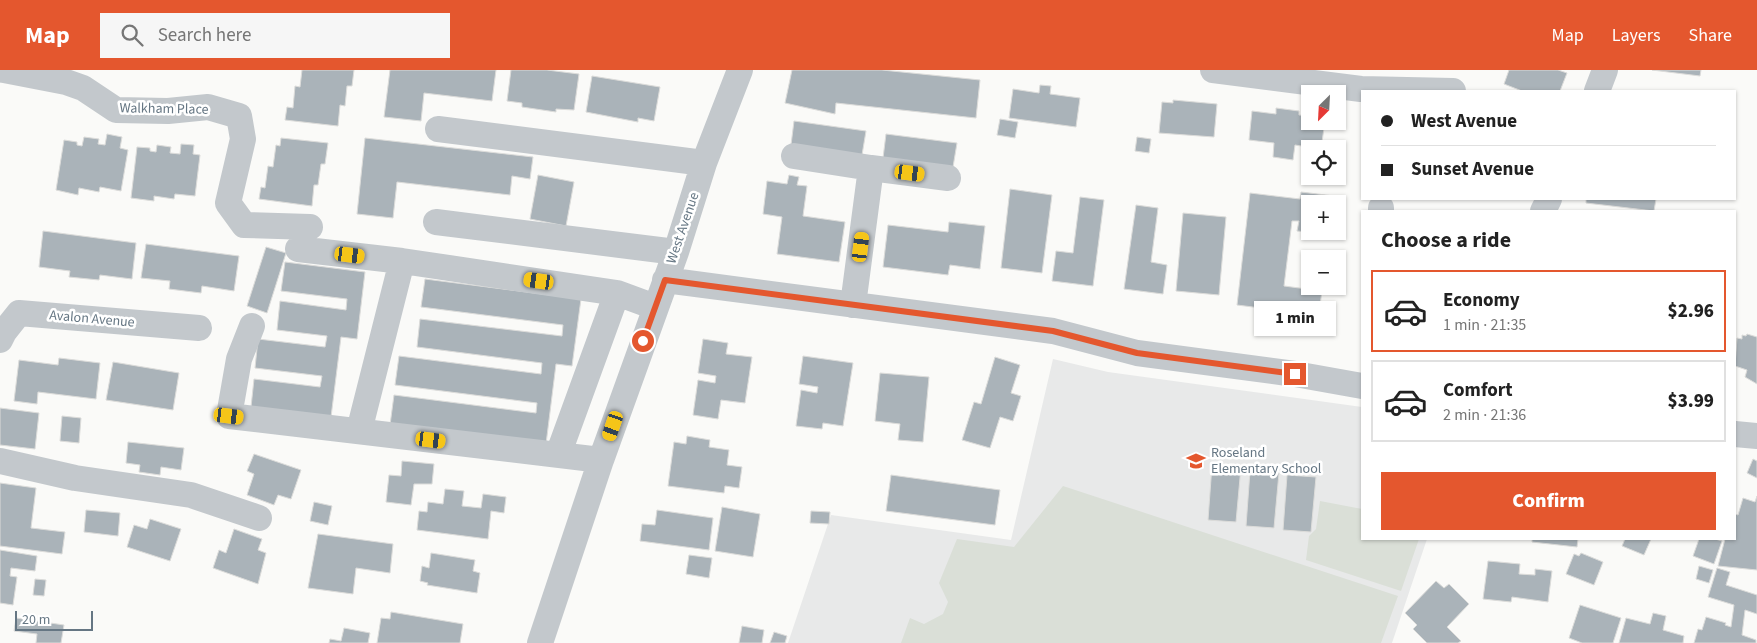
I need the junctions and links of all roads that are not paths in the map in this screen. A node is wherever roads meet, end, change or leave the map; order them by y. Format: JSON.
{"nodes":[{"id":1,"x":4,"y":70,"type":"edge"},
{"id":2,"x":740,"y":70,"type":"edge"},
{"id":3,"x":1213,"y":70,"type":"edge"},
{"id":4,"x":1605,"y":70,"type":"edge"},
{"id":5,"x":1407,"y":90,"type":"edge"},
{"id":6,"x":1597,"y":90,"type":"edge"},
{"id":7,"x":438,"y":129,"type":"dead end"},
{"id":8,"x":794,"y":156,"type":"dead end"},
{"id":9,"x":704,"y":163,"type":"junction"},
{"id":10,"x":872,"y":168,"type":"junction"},
{"id":11,"x":948,"y":178,"type":"dead end"},
{"id":12,"x":436,"y":222,"type":"dead end"},
{"id":13,"x":676,"y":252,"type":"junction"},
{"id":14,"x":402,"y":261,"type":"junction"},
{"id":15,"x":665,"y":280,"type":"junction"},
{"id":16,"x":617,"y":293,"type":"junction"},
{"id":17,"x":854,"y":305,"type":"junction"},
{"id":18,"x":655,"y":307,"type":"junction"},
{"id":19,"x":252,"y":326,"type":"dead end"},
{"id":20,"x":199,"y":328,"type":"dead end"},
{"id":21,"x":0,"y":340,"type":"edge"},
{"id":22,"x":1361,"y":382,"type":"edge"},
{"id":23,"x":359,"y":431,"type":"junction"},
{"id":24,"x":1736,"y":434,"type":"edge"},
{"id":25,"x":1757,"y":436,"type":"edge"},
{"id":26,"x":558,"y":455,"type":"junction"},
{"id":27,"x":601,"y":460,"type":"junction"},
{"id":28,"x":0,"y":461,"type":"edge"},
{"id":29,"x":259,"y":518,"type":"dead end"},
{"id":30,"x":540,"y":643,"type":"edge"}],
"edges":[{"from":1,"to":14,"type":"street","name":"Walkham Place"},
{"from":2,"to":9,"type":"street","name":"West Avenue"},
{"from":3,"to":5,"type":"street"},
{"from":4,"to":6,"type":"street"},
{"from":7,"to":9,"type":"street"},
{"from":8,"to":10,"type":"street"},
{"from":9,"to":13,"type":"street","name":"West Avenue"},
{"from":10,"to":11,"type":"street"},
{"from":10,"to":17,"type":"street"},
{"from":12,"to":13,"type":"street"},
{"from":13,"to":15,"type":"street","name":"West Avenue"},
{"from":14,"to":16,"type":"street"},
{"from":14,"to":23,"type":"street"},
{"from":15,"to":17,"type":"street"},
{"from":15,"to":18,"type":"street","name":"West Avenue"},
{"from":16,"to":18,"type":"street"},
{"from":16,"to":26,"type":"street"},
{"from":17,"to":22,"type":"street"},
{"from":18,"to":27,"type":"street","name":"West Avenue"},
{"from":19,"to":23,"type":"street"},
{"from":20,"to":21,"type":"street","name":"Avalon Avenue"},
{"from":23,"to":26,"type":"street"},
{"from":24,"to":25,"type":"street"},
{"from":26,"to":27,"type":"street"},
{"from":27,"to":30,"type":"street","name":"West Avenue"},
{"from":28,"to":29,"type":"street"}]}
